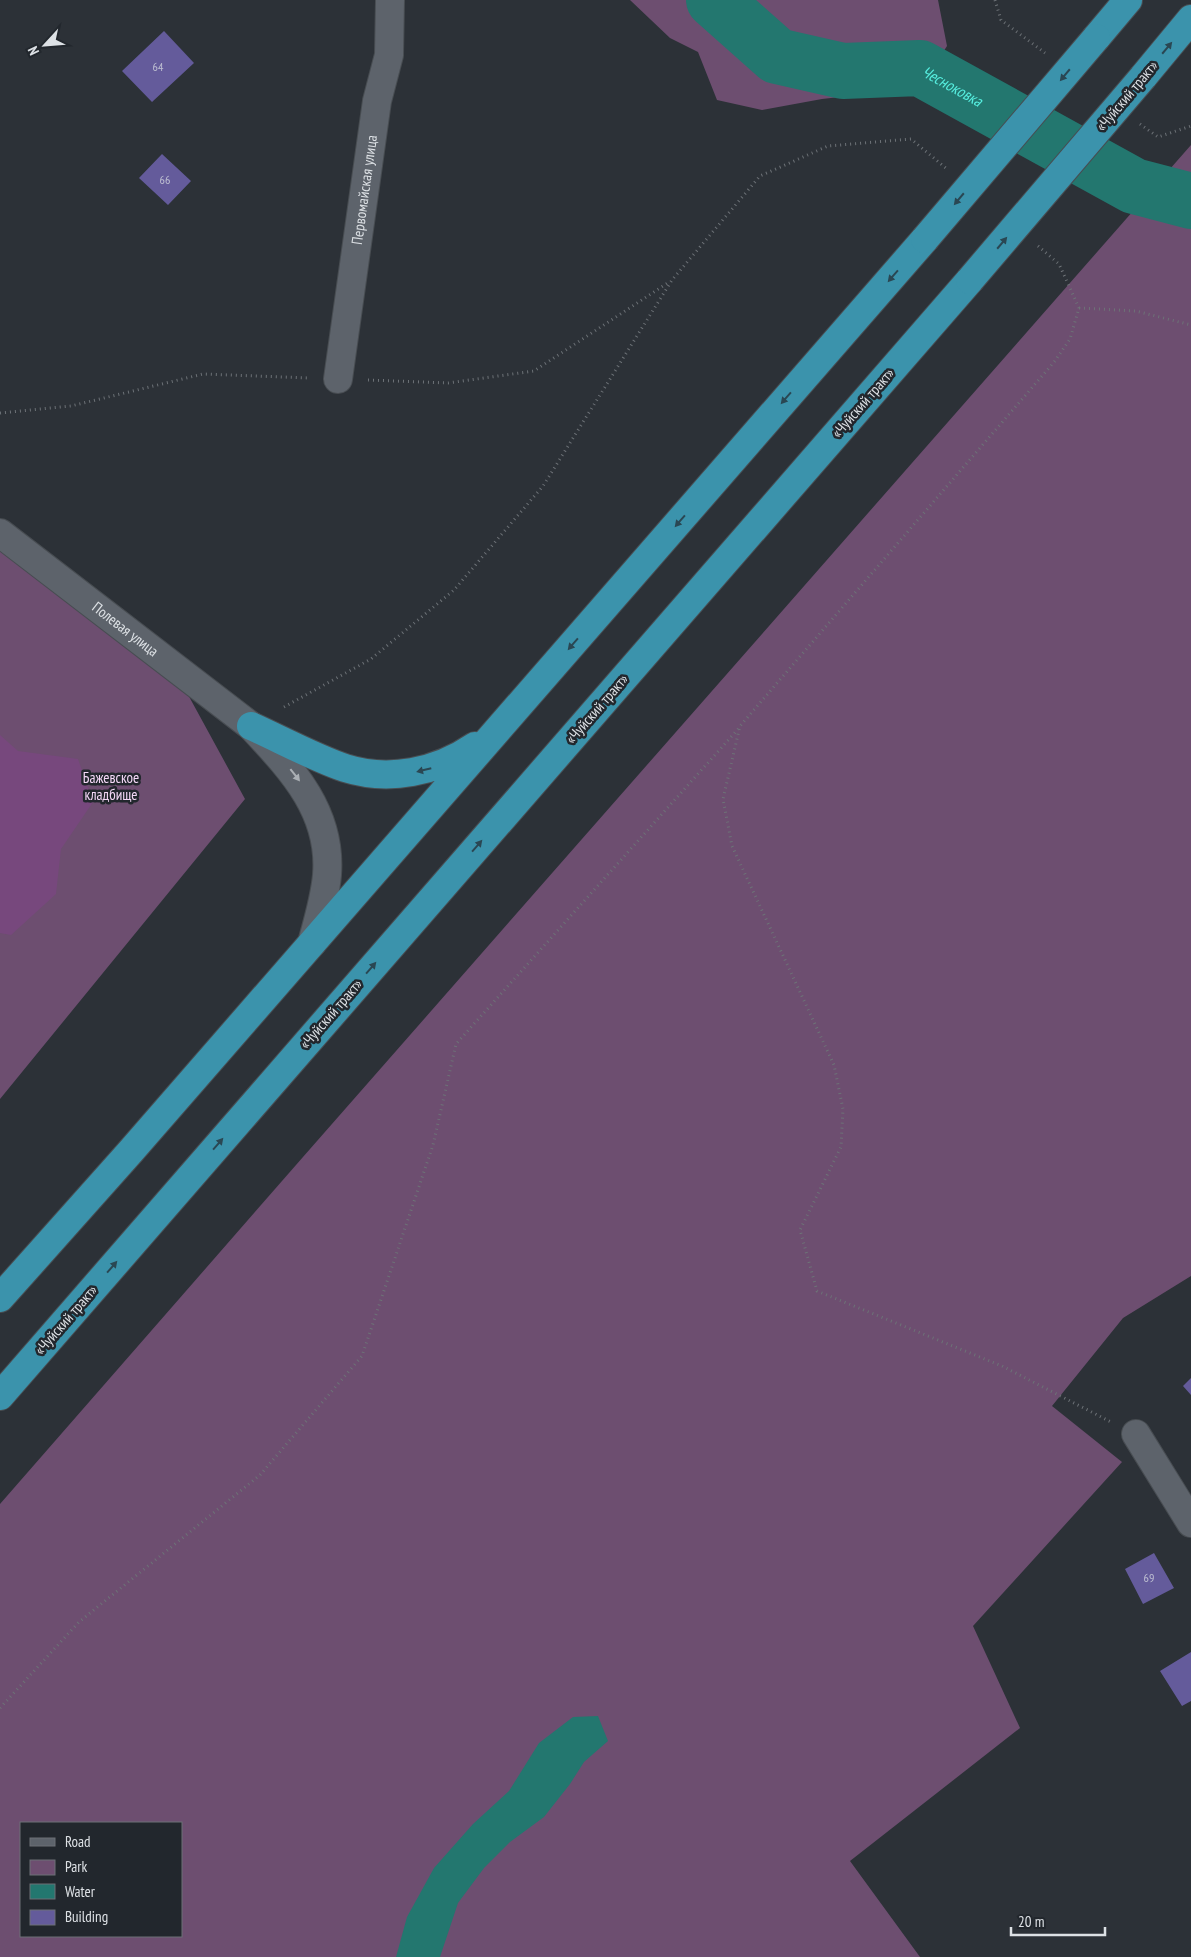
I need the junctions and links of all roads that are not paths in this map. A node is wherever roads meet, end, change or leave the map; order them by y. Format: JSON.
{"nodes":[{"id":1,"x":390,"y":0,"type":"edge"},
{"id":2,"x":1128,"y":0,"type":"edge"},
{"id":3,"x":1191,"y":19,"type":"edge"},
{"id":4,"x":338,"y":379,"type":"dead end"},
{"id":5,"x":0,"y":533,"type":"edge"},
{"id":6,"x":250,"y":726,"type":"junction"},
{"id":7,"x":497,"y":731,"type":"junction"},
{"id":8,"x":312,"y":943,"type":"junction"},
{"id":9,"x":0,"y":1298,"type":"edge"},
{"id":10,"x":0,"y":1396,"type":"edge"},
{"id":11,"x":1136,"y":1434,"type":"road end"},
{"id":12,"x":1191,"y":1523,"type":"edge"}],
"edges":[{"from":1,"to":4,"type":"street","name":"Первомайская улица"},
{"from":2,"to":7,"type":"highway","one_way":true,"bridge":true},
{"from":10,"to":3,"type":"highway","name":"«Чуйский тракт»","one_way":true,"bridge":true},
{"from":5,"to":6,"type":"street","name":"Полевая улица"},
{"from":7,"to":6,"type":"highway","one_way":true},
{"from":6,"to":8,"type":"street","name":"Полевая улица","one_way":true},
{"from":7,"to":8,"type":"highway"},
{"from":8,"to":9,"type":"highway"},
{"from":11,"to":12,"type":"street"}]}
